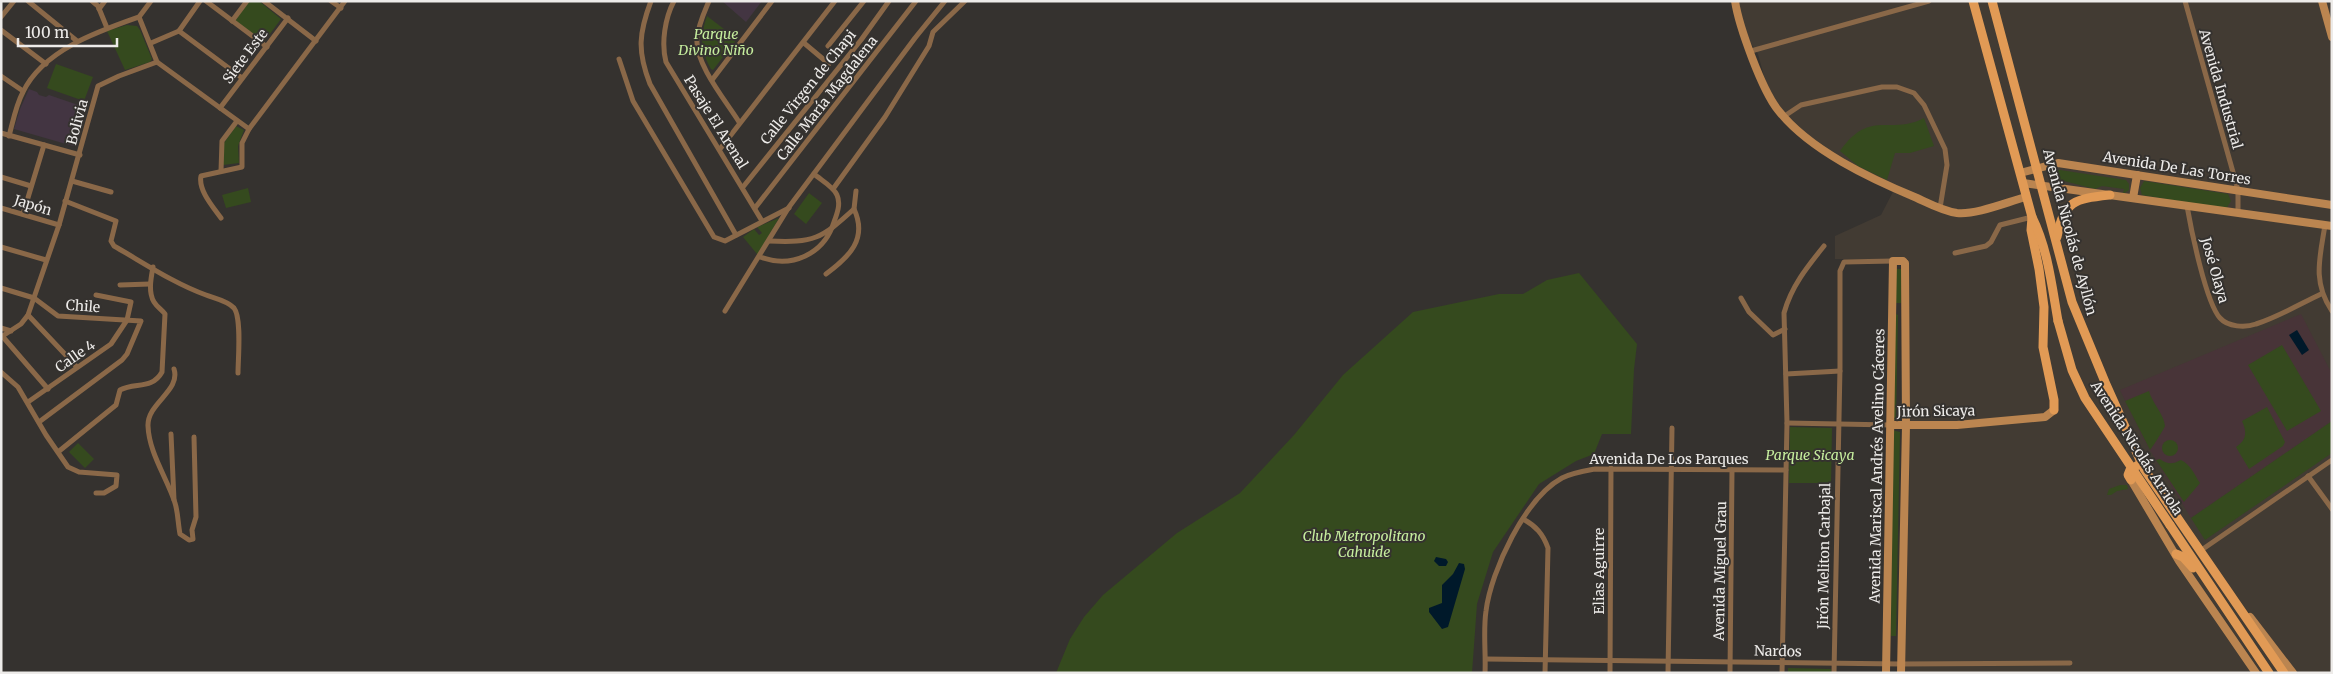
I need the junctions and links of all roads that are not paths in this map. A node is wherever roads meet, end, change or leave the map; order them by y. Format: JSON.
{"nodes":[{"id":1,"x":14,"y":1,"type":"edge"},
{"id":2,"x":28,"y":1,"type":"edge"},
{"id":3,"x":92,"y":1,"type":"edge"},
{"id":4,"x":104,"y":1,"type":"edge"},
{"id":5,"x":151,"y":1,"type":"edge"},
{"id":6,"x":200,"y":1,"type":"edge"},
{"id":7,"x":206,"y":1,"type":"edge"},
{"id":8,"x":247,"y":1,"type":"edge"},
{"id":9,"x":264,"y":1,"type":"edge"},
{"id":10,"x":331,"y":1,"type":"edge"},
{"id":11,"x":345,"y":1,"type":"edge"},
{"id":12,"x":651,"y":1,"type":"edge"},
{"id":13,"x":674,"y":1,"type":"edge"},
{"id":14,"x":709,"y":1,"type":"edge"},
{"id":15,"x":772,"y":1,"type":"edge"},
{"id":16,"x":835,"y":1,"type":"edge"},
{"id":17,"x":864,"y":1,"type":"edge"},
{"id":18,"x":889,"y":1,"type":"edge"},
{"id":19,"x":916,"y":1,"type":"edge"},
{"id":20,"x":945,"y":1,"type":"edge"},
{"id":21,"x":965,"y":1,"type":"edge"},
{"id":22,"x":1735,"y":1,"type":"edge"},
{"id":23,"x":1929,"y":1,"type":"edge"},
{"id":24,"x":1973,"y":1,"type":"edge"},
{"id":25,"x":1992,"y":1,"type":"edge"},
{"id":26,"x":2185,"y":1,"type":"edge"},
{"id":27,"x":2322,"y":1,"type":"edge"},
{"id":28,"x":341,"y":8,"type":"junction"},
{"id":29,"x":99,"y":9,"type":"junction"},
{"id":30,"x":1,"y":17,"type":"edge"},
{"id":31,"x":140,"y":17,"type":"junction"},
{"id":32,"x":288,"y":18,"type":"junction"},
{"id":33,"x":2330,"y":20,"type":"edge"},
{"id":34,"x":232,"y":21,"type":"junction"},
{"id":35,"x":107,"y":28,"type":"junction"},
{"id":36,"x":1,"y":30,"type":"edge"},
{"id":37,"x":179,"y":31,"type":"junction"},
{"id":38,"x":2332,"y":37,"type":"edge"},
{"id":39,"x":77,"y":41,"type":"junction"},
{"id":40,"x":316,"y":41,"type":"junction"},
{"id":41,"x":151,"y":43,"type":"junction"},
{"id":42,"x":804,"y":43,"type":"junction"},
{"id":43,"x":828,"y":46,"type":"dead end"},
{"id":44,"x":267,"y":47,"type":"junction"},
{"id":45,"x":1751,"y":51,"type":"junction"},
{"id":46,"x":619,"y":59,"type":"dead end"},
{"id":47,"x":157,"y":62,"type":"junction"},
{"id":48,"x":46,"y":64,"type":"junction"},
{"id":49,"x":828,"y":64,"type":"dead end"},
{"id":50,"x":1,"y":76,"type":"edge"},
{"id":51,"x":242,"y":78,"type":"junction"},
{"id":52,"x":712,"y":80,"type":"junction"},
{"id":53,"x":23,"y":91,"type":"junction"},
{"id":54,"x":220,"y":108,"type":"junction"},
{"id":55,"x":1784,"y":117,"type":"junction"},
{"id":56,"x":237,"y":121,"type":"junction"},
{"id":57,"x":740,"y":122,"type":"junction"},
{"id":58,"x":249,"y":129,"type":"junction"},
{"id":59,"x":1,"y":133,"type":"edge"},
{"id":60,"x":9,"y":136,"type":"junction"},
{"id":61,"x":44,"y":145,"type":"junction"},
{"id":62,"x":720,"y":149,"type":"junction"},
{"id":63,"x":80,"y":156,"type":"junction"},
{"id":64,"x":2038,"y":167,"type":"junction"},
{"id":65,"x":221,"y":171,"type":"junction"},
{"id":66,"x":814,"y":174,"type":"junction"},
{"id":67,"x":2137,"y":175,"type":"junction"},
{"id":68,"x":1,"y":177,"type":"edge"},
{"id":69,"x":2021,"y":178,"type":"junction"},
{"id":70,"x":72,"y":181,"type":"junction"},
{"id":71,"x":31,"y":186,"type":"junction"},
{"id":72,"x":2042,"y":186,"type":"junction"},
{"id":73,"x":742,"y":187,"type":"junction"},
{"id":74,"x":833,"y":190,"type":"junction"},
{"id":75,"x":2238,"y":190,"type":"junction"},
{"id":76,"x":856,"y":191,"type":"dead end"},
{"id":77,"x":110,"y":192,"type":"dead end"},
{"id":78,"x":2110,"y":195,"type":"junction"},
{"id":79,"x":2026,"y":197,"type":"junction"},
{"id":80,"x":2133,"y":198,"type":"junction"},
{"id":81,"x":65,"y":200,"type":"junction"},
{"id":82,"x":2332,"y":204,"type":"edge"},
{"id":83,"x":2186,"y":206,"type":"junction"},
{"id":84,"x":789,"y":207,"type":"junction"},
{"id":85,"x":1,"y":208,"type":"edge"},
{"id":86,"x":755,"y":208,"type":"junction"},
{"id":87,"x":1940,"y":208,"type":"junction"},
{"id":88,"x":854,"y":209,"type":"junction"},
{"id":89,"x":2238,"y":213,"type":"junction"},
{"id":90,"x":23,"y":214,"type":"junction"},
{"id":91,"x":2032,"y":217,"type":"junction"},
{"id":92,"x":221,"y":218,"type":"dead end"},
{"id":93,"x":762,"y":222,"type":"junction"},
{"id":94,"x":59,"y":225,"type":"junction"},
{"id":95,"x":2328,"y":225,"type":"edge"},
{"id":96,"x":832,"y":229,"type":"junction"},
{"id":97,"x":736,"y":235,"type":"junction"},
{"id":98,"x":2056,"y":240,"type":"junction"},
{"id":99,"x":768,"y":241,"type":"junction"},
{"id":100,"x":1824,"y":246,"type":"dead end"},
{"id":101,"x":1,"y":247,"type":"edge"},
{"id":102,"x":1955,"y":253,"type":"dead end"},
{"id":103,"x":760,"y":257,"type":"junction"},
{"id":104,"x":46,"y":260,"type":"junction"},
{"id":105,"x":1893,"y":260,"type":"junction"},
{"id":106,"x":153,"y":267,"type":"junction"},
{"id":107,"x":826,"y":274,"type":"dead end"},
{"id":108,"x":120,"y":284,"type":"dead end"},
{"id":109,"x":150,"y":284,"type":"junction"},
{"id":110,"x":1,"y":288,"type":"edge"},
{"id":111,"x":2321,"y":294,"type":"junction"},
{"id":112,"x":96,"y":295,"type":"dead end"},
{"id":113,"x":34,"y":298,"type":"junction"},
{"id":114,"x":1741,"y":298,"type":"dead end"},
{"id":115,"x":1892,"y":308,"type":"junction"},
{"id":116,"x":1906,"y":308,"type":"junction"},
{"id":117,"x":725,"y":311,"type":"dead end"},
{"id":118,"x":2332,"y":311,"type":"edge"},
{"id":119,"x":28,"y":315,"type":"junction"},
{"id":120,"x":127,"y":320,"type":"junction"},
{"id":121,"x":1,"y":328,"type":"edge"},
{"id":122,"x":1785,"y":329,"type":"junction"},
{"id":123,"x":11,"y":331,"type":"junction"},
{"id":124,"x":2,"y":337,"type":"edge"},
{"id":125,"x":77,"y":367,"type":"junction"},
{"id":126,"x":174,"y":369,"type":"dead end"},
{"id":127,"x":1840,"y":371,"type":"junction"},
{"id":128,"x":1,"y":372,"type":"edge"},
{"id":129,"x":238,"y":373,"type":"dead end"},
{"id":130,"x":1786,"y":374,"type":"junction"},
{"id":131,"x":48,"y":389,"type":"junction"},
{"id":132,"x":28,"y":402,"type":"junction"},
{"id":133,"x":2054,"y":410,"type":"joint"},
{"id":134,"x":39,"y":422,"type":"junction"},
{"id":135,"x":1787,"y":423,"type":"junction"},
{"id":136,"x":1838,"y":423,"type":"junction"},
{"id":137,"x":1892,"y":425,"type":"junction"},
{"id":138,"x":1906,"y":425,"type":"junction"},
{"id":139,"x":1672,"y":428,"type":"dead end"},
{"id":140,"x":171,"y":434,"type":"dead end"},
{"id":141,"x":194,"y":437,"type":"dead end"},
{"id":142,"x":58,"y":452,"type":"junction"},
{"id":143,"x":2332,"y":460,"type":"edge"},
{"id":144,"x":2141,"y":463,"type":"junction"},
{"id":145,"x":1611,"y":468,"type":"junction"},
{"id":146,"x":1673,"y":470,"type":"junction"},
{"id":147,"x":1732,"y":470,"type":"junction"},
{"id":148,"x":1786,"y":470,"type":"junction"},
{"id":149,"x":2308,"y":476,"type":"junction"},
{"id":150,"x":2131,"y":480,"type":"joint"},
{"id":151,"x":96,"y":493,"type":"dead end"},
{"id":152,"x":174,"y":501,"type":"junction"},
{"id":153,"x":2332,"y":509,"type":"edge"},
{"id":154,"x":1523,"y":519,"type":"junction"},
{"id":155,"x":2200,"y":551,"type":"junction"},
{"id":156,"x":2176,"y":554,"type":"junction"},
{"id":157,"x":2225,"y":586,"type":"junction"},
{"id":158,"x":2249,"y":642,"type":"junction"},
{"id":159,"x":1486,"y":659,"type":"junction"},
{"id":160,"x":1545,"y":660,"type":"junction"},
{"id":161,"x":1611,"y":661,"type":"junction"},
{"id":162,"x":1668,"y":661,"type":"junction"},
{"id":163,"x":1730,"y":662,"type":"junction"},
{"id":164,"x":1782,"y":662,"type":"junction"},
{"id":165,"x":1834,"y":663,"type":"junction"},
{"id":166,"x":1886,"y":664,"type":"junction"},
{"id":167,"x":1900,"y":664,"type":"junction"},
{"id":168,"x":2070,"y":664,"type":"dead end"},
{"id":169,"x":1486,"y":673,"type":"edge"},
{"id":170,"x":1545,"y":673,"type":"edge"},
{"id":171,"x":1610,"y":673,"type":"edge"},
{"id":172,"x":1668,"y":673,"type":"edge"},
{"id":173,"x":1730,"y":673,"type":"edge"},
{"id":174,"x":1782,"y":673,"type":"edge"},
{"id":175,"x":1834,"y":673,"type":"edge"},
{"id":176,"x":1886,"y":673,"type":"edge"},
{"id":177,"x":1901,"y":673,"type":"edge"},
{"id":178,"x":2256,"y":673,"type":"edge"},
{"id":179,"x":2269,"y":673,"type":"edge"},
{"id":180,"x":2284,"y":673,"type":"edge"},
{"id":181,"x":2294,"y":673,"type":"edge"}],
"edges":[{"from":1,"to":30,"type":"street"},
{"from":2,"to":39,"type":"street"},
{"from":3,"to":29,"type":"street"},
{"from":4,"to":29,"type":"street"},
{"from":5,"to":31,"type":"street"},
{"from":6,"to":37,"type":"street"},
{"from":7,"to":34,"type":"street"},
{"from":8,"to":34,"type":"street"},
{"from":9,"to":32,"type":"street"},
{"from":10,"to":28,"type":"street"},
{"from":11,"to":28,"type":"street"},
{"from":12,"to":97,"type":"street"},
{"from":13,"to":62,"type":"street","name":"Pasaje El Arenal"},
{"from":14,"to":52,"type":"street"},
{"from":15,"to":52,"type":"street"},
{"from":16,"to":42,"type":"street"},
{"from":17,"to":43,"type":"street","name":"Calle Virgen de Chapi"},
{"from":18,"to":73,"type":"street","name":"Calle Virgen de Chapi"},
{"from":19,"to":86,"type":"street","name":"Calle María Magdalena"},
{"from":20,"to":66,"type":"street"},
{"from":21,"to":74,"type":"street"},
{"from":22,"to":45,"type":"street"},
{"from":23,"to":45,"type":"street"},
{"from":24,"to":69,"type":"main road"},
{"from":25,"to":64,"type":"main road","name":"Avenida Nicolás de Ayllón"},
{"from":26,"to":75,"type":"street","name":"Avenida Industrial"},
{"from":27,"to":33,"type":"street"},
{"from":28,"to":40,"type":"street"},
{"from":29,"to":35,"type":"street"},
{"from":31,"to":35,"type":"street"},
{"from":31,"to":41,"type":"street"},
{"from":32,"to":40,"type":"street"},
{"from":32,"to":44,"type":"street","name":"Siete Este"},
{"from":33,"to":38,"type":"street"},
{"from":34,"to":44,"type":"street"},
{"from":35,"to":39,"type":"street"},
{"from":36,"to":48,"type":"street"},
{"from":37,"to":41,"type":"street"},
{"from":37,"to":51,"type":"street"},
{"from":39,"to":48,"type":"street"},
{"from":40,"to":58,"type":"street"},
{"from":41,"to":47,"type":"street"},
{"from":42,"to":49,"type":"street"},
{"from":42,"to":57,"type":"street"},
{"from":44,"to":51,"type":"street","name":"Siete Este"},
{"from":45,"to":55,"type":"street"},
{"from":46,"to":97,"type":"street"},
{"from":47,"to":54,"type":"street"},
{"from":47,"to":63,"type":"street","name":"Bolivia"},
{"from":48,"to":53,"type":"street"},
{"from":50,"to":53,"type":"street"},
{"from":51,"to":54,"type":"street","name":"Siete Este"},
{"from":52,"to":57,"type":"street"},
{"from":53,"to":60,"type":"street"},
{"from":54,"to":56,"type":"street"},
{"from":55,"to":87,"type":"street"},
{"from":55,"to":87,"type":"street"},
{"from":56,"to":58,"type":"street"},
{"from":56,"to":65,"type":"street"},
{"from":57,"to":62,"type":"street"},
{"from":58,"to":65,"type":"street"},
{"from":59,"to":60,"type":"street"},
{"from":60,"to":61,"type":"street"},
{"from":61,"to":63,"type":"street"},
{"from":61,"to":71,"type":"street"},
{"from":62,"to":73,"type":"street","name":"Pasaje El Arenal"},
{"from":63,"to":70,"type":"street","name":"Bolivia"},
{"from":64,"to":67,"type":"street","name":"Avenida De Las Torres"},
{"from":64,"to":69,"type":"street","name":"Avenida De Las Torres"},
{"from":64,"to":72,"type":"main road","name":"Avenida Nicolás de Ayllón"},
{"from":65,"to":92,"type":"street"},
{"from":66,"to":74,"type":"street"},
{"from":66,"to":84,"type":"street"},
{"from":67,"to":75,"type":"street","name":"Avenida De Las Torres"},
{"from":67,"to":80,"type":"street"},
{"from":68,"to":71,"type":"street"},
{"from":69,"to":72,"type":"street"},
{"from":69,"to":79,"type":"main road"},
{"from":70,"to":77,"type":"street"},
{"from":70,"to":81,"type":"street","name":"Bolivia"},
{"from":71,"to":90,"type":"street"},
{"from":72,"to":78,"type":"street"},
{"from":72,"to":98,"type":"main road","name":"Avenida Nicolás de Ayllón"},
{"from":73,"to":86,"type":"street","name":"Pasaje El Arenal"},
{"from":74,"to":96,"type":"street"},
{"from":75,"to":82,"type":"street","name":"Avenida De Las Torres"},
{"from":75,"to":89,"type":"street","name":"Avenida Industrial"},
{"from":76,"to":88,"type":"street"},
{"from":78,"to":80,"type":"street"},
{"from":78,"to":98,"type":"main road"},
{"from":79,"to":87,"type":"street"},
{"from":79,"to":91,"type":"main road"},
{"from":80,"to":83,"type":"street"},
{"from":81,"to":94,"type":"street","name":"Bolivia"},
{"from":81,"to":106,"type":"street"},
{"from":83,"to":89,"type":"street"},
{"from":83,"to":111,"type":"street","name":"José Olaya"},
{"from":84,"to":93,"type":"street"},
{"from":84,"to":99,"type":"street"},
{"from":85,"to":90,"type":"street","name":"Japón"},
{"from":86,"to":93,"type":"street","name":"Pasaje El Arenal"},
{"from":88,"to":96,"type":"street"},
{"from":88,"to":107,"type":"street"},
{"from":89,"to":95,"type":"street"},
{"from":90,"to":94,"type":"street","name":"Japón"},
{"from":91,"to":102,"type":"street"},
{"from":91,"to":133,"type":"main road"},
{"from":91,"to":158,"type":"main road","name":"Avenida Nicolás Arriola","bridge":true},
{"from":93,"to":97,"type":"street"},
{"from":94,"to":104,"type":"street","name":"Bolivia"},
{"from":95,"to":111,"type":"street"},
{"from":96,"to":99,"type":"street"},
{"from":96,"to":103,"type":"street"},
{"from":98,"to":144,"type":"main road","name":"Avenida Nicolás de Ayllón"},
{"from":99,"to":103,"type":"street"},
{"from":100,"to":122,"type":"street"},
{"from":101,"to":104,"type":"street"},
{"from":103,"to":117,"type":"street"},
{"from":104,"to":113,"type":"street","name":"Bolivia"},
{"from":105,"to":115,"type":"street","name":"Avenida Mariscal Andrés Avelino Cáceres"},
{"from":105,"to":116,"type":"street","name":"Avenida Mariscal Andrés Avelino Cáceres"},
{"from":105,"to":127,"type":"street","name":"Jirón Meliton Carbajal"},
{"from":106,"to":109,"type":"street"},
{"from":106,"to":129,"type":"street"},
{"from":108,"to":109,"type":"street"},
{"from":109,"to":142,"type":"street"},
{"from":110,"to":113,"type":"street","name":"Chile"},
{"from":111,"to":118,"type":"street"},
{"from":112,"to":120,"type":"street"},
{"from":113,"to":119,"type":"street","name":"Bolivia"},
{"from":113,"to":120,"type":"street","name":"Chile"},
{"from":114,"to":122,"type":"street"},
{"from":115,"to":116,"type":"street"},
{"from":115,"to":137,"type":"street","name":"Avenida Mariscal Andrés Avelino Cáceres"},
{"from":116,"to":138,"type":"street","name":"Avenida Mariscal Andrés Avelino Cáceres"},
{"from":119,"to":123,"type":"street"},
{"from":119,"to":125,"type":"street"},
{"from":120,"to":125,"type":"street","name":"Calle 4"},
{"from":120,"to":134,"type":"street","name":"Chile"},
{"from":121,"to":123,"type":"street"},
{"from":122,"to":130,"type":"street"},
{"from":123,"to":124,"type":"street"},
{"from":124,"to":131,"type":"street"},
{"from":125,"to":131,"type":"street","name":"Calle 4"},
{"from":126,"to":152,"type":"street"},
{"from":127,"to":130,"type":"street"},
{"from":127,"to":136,"type":"street","name":"Jirón Meliton Carbajal"},
{"from":128,"to":132,"type":"street"},
{"from":130,"to":135,"type":"street"},
{"from":131,"to":132,"type":"street","name":"Calle 4"},
{"from":132,"to":134,"type":"street"},
{"from":133,"to":138,"type":"street","name":"Jirón Sicaya"},
{"from":134,"to":142,"type":"street"},
{"from":135,"to":136,"type":"street","name":"Jirón Sicaya"},
{"from":135,"to":148,"type":"street"},
{"from":136,"to":137,"type":"street","name":"Jirón Sicaya"},
{"from":136,"to":165,"type":"street","name":"Jirón Meliton Carbajal"},
{"from":137,"to":138,"type":"street","name":"Jirón Sicaya"},
{"from":137,"to":166,"type":"street","name":"Avenida Mariscal Andrés Avelino Cáceres"},
{"from":138,"to":167,"type":"street","name":"Avenida Mariscal Andrés Avelino Cáceres"},
{"from":139,"to":146,"type":"street"},
{"from":140,"to":152,"type":"street"},
{"from":141,"to":152,"type":"street"},
{"from":142,"to":151,"type":"street"},
{"from":143,"to":149,"type":"street"},
{"from":144,"to":150,"type":"main road"},
{"from":144,"to":155,"type":"main road","name":"Avenida Nicolás Arriola"},
{"from":145,"to":146,"type":"street","name":"Avenida De Los Parques"},
{"from":145,"to":154,"type":"street","name":"Avenida De Los Parques"},
{"from":145,"to":161,"type":"street","name":"Elias Aguirre"},
{"from":146,"to":147,"type":"street","name":"Avenida De Los Parques"},
{"from":146,"to":162,"type":"street"},
{"from":147,"to":148,"type":"street","name":"Avenida De Los Parques"},
{"from":147,"to":163,"type":"street","name":"Avenida Miguel Grau"},
{"from":148,"to":164,"type":"street"},
{"from":149,"to":153,"type":"street"},
{"from":149,"to":155,"type":"street"},
{"from":150,"to":156,"type":"street"},
{"from":154,"to":159,"type":"street","name":"Avenida De Los Parques"},
{"from":154,"to":160,"type":"street"},
{"from":155,"to":157,"type":"main road","name":"Avenida Nicolás Arriola"},
{"from":156,"to":158,"type":"main road"},
{"from":156,"to":178,"type":"street"},
{"from":157,"to":180,"type":"main road","name":"Avenida Nicolás Arriola"},
{"from":157,"to":181,"type":"street"},
{"from":158,"to":179,"type":"main road","name":"Avenida Nicolás Arriola"},
{"from":159,"to":160,"type":"street","name":"Nardos"},
{"from":159,"to":169,"type":"street","name":"Avenida De Los Parques"},
{"from":160,"to":161,"type":"street","name":"Nardos"},
{"from":160,"to":170,"type":"street"},
{"from":161,"to":162,"type":"street","name":"Nardos"},
{"from":161,"to":171,"type":"street","name":"Elias Aguirre"},
{"from":162,"to":163,"type":"street","name":"Nardos"},
{"from":162,"to":172,"type":"street"},
{"from":163,"to":164,"type":"street","name":"Nardos"},
{"from":163,"to":173,"type":"street","name":"Avenida Miguel Grau"},
{"from":164,"to":165,"type":"street","name":"Nardos"},
{"from":164,"to":174,"type":"street"},
{"from":165,"to":166,"type":"street","name":"Nardos"},
{"from":165,"to":175,"type":"street","name":"Jirón Meliton Carbajal"},
{"from":166,"to":167,"type":"street","name":"Nardos"},
{"from":166,"to":176,"type":"street","name":"Avenida Mariscal Andrés Avelino Cáceres"},
{"from":167,"to":168,"type":"street","name":"Nardos"},
{"from":167,"to":177,"type":"street","name":"Avenida Mariscal Andrés Avelino Cáceres"}]}
